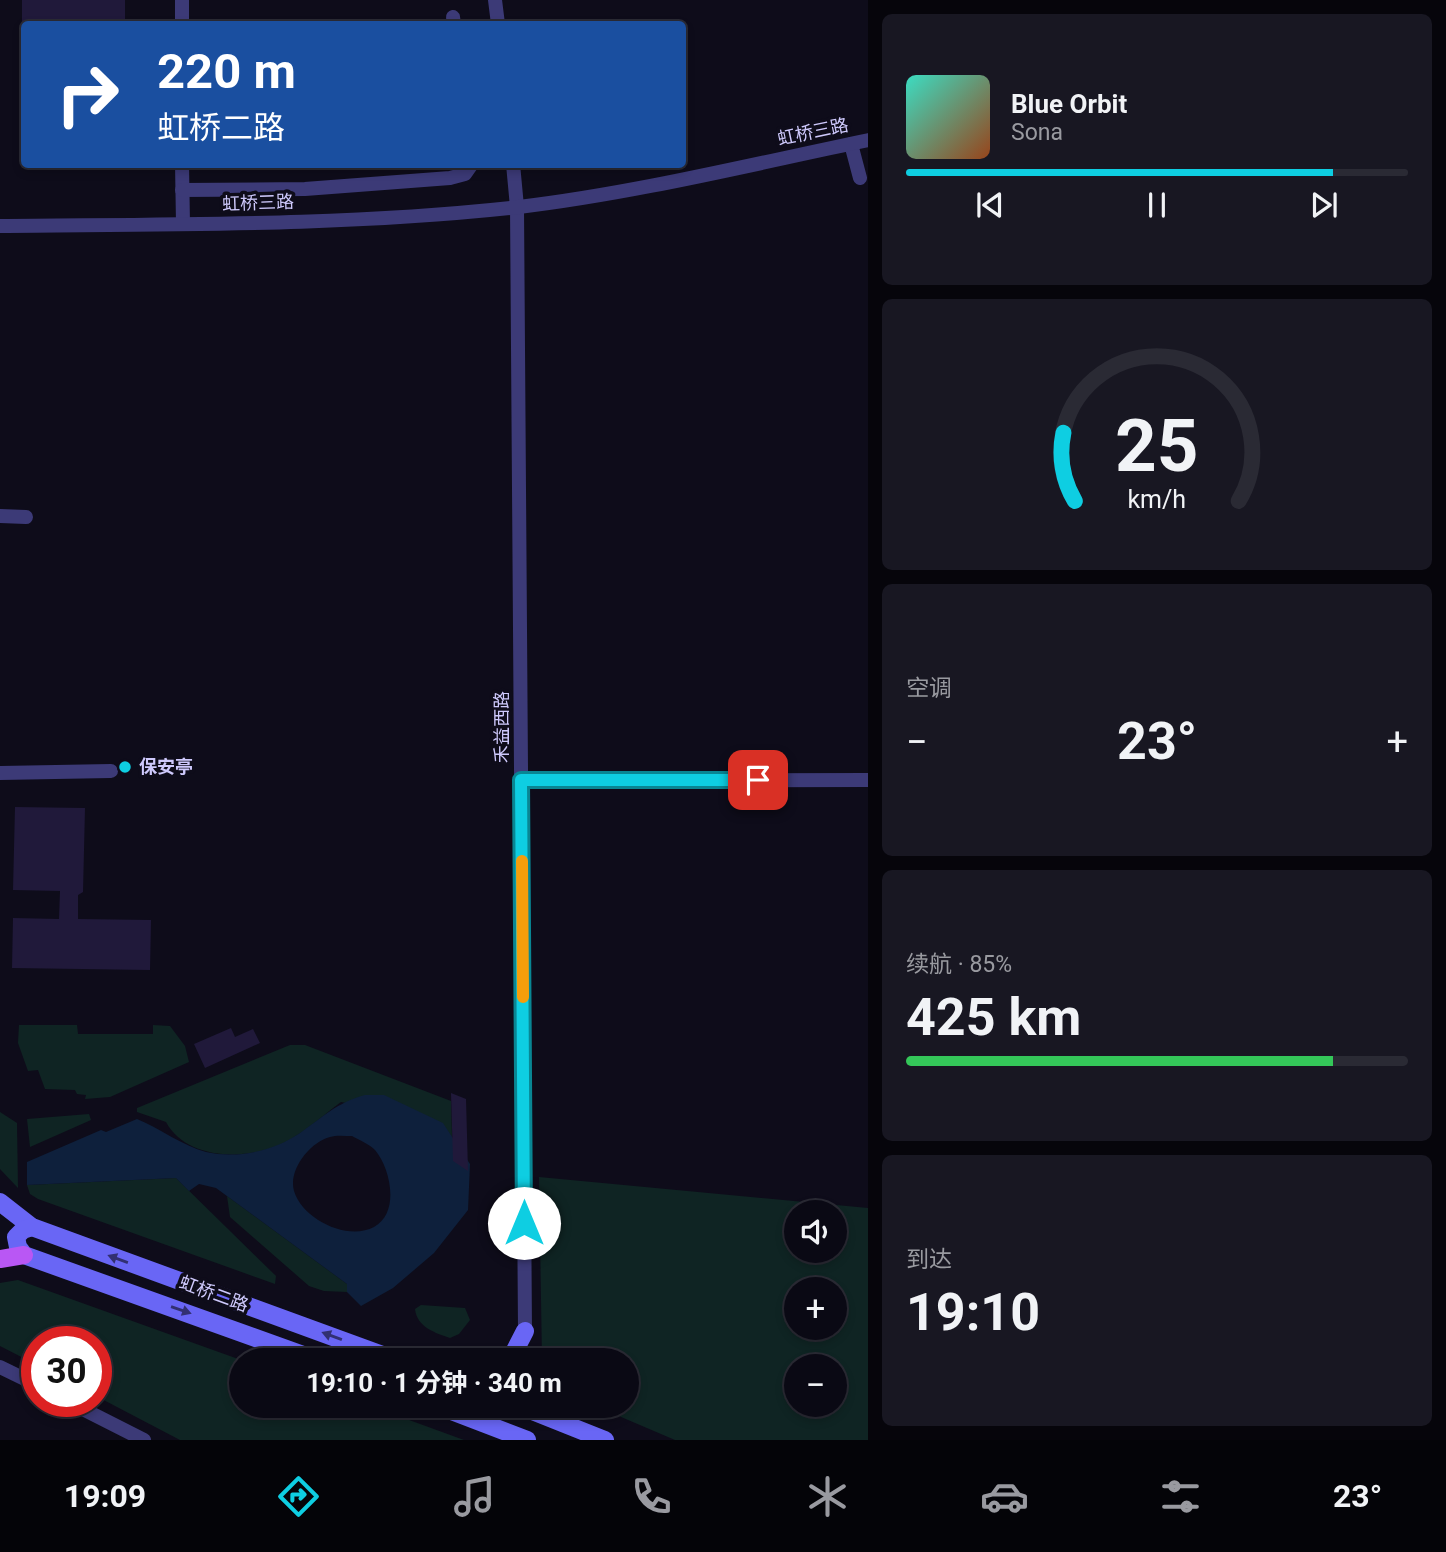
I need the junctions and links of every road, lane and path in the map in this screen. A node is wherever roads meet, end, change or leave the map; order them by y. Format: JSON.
{"nodes":[{"id":1,"x":182,"y":0,"type":"edge"},
{"id":2,"x":495,"y":0,"type":"edge"},
{"id":3,"x":182,"y":21,"type":"edge"},
{"id":4,"x":498,"y":21,"type":"edge"},
{"id":5,"x":868,"y":140,"type":"edge"},
{"id":6,"x":868,"y":146,"type":"edge"},
{"id":7,"x":852,"y":147,"type":"junction"},
{"id":8,"x":182,"y":168,"type":"edge"},
{"id":9,"x":469,"y":168,"type":"edge"},
{"id":10,"x":513,"y":168,"type":"edge"},
{"id":11,"x":860,"y":178,"type":"dead end"},
{"id":12,"x":182,"y":190,"type":"junction"},
{"id":13,"x":517,"y":207,"type":"junction"},
{"id":14,"x":183,"y":224,"type":"junction"},
{"id":15,"x":0,"y":226,"type":"edge"},
{"id":16,"x":0,"y":516,"type":"edge"},
{"id":17,"x":26,"y":517,"type":"dead end"},
{"id":18,"x":111,"y":771,"type":"dead end"},
{"id":19,"x":0,"y":773,"type":"edge"},
{"id":20,"x":521,"y":780,"type":"junction"},
{"id":21,"x":868,"y":780,"type":"edge"},
{"id":22,"x":0,"y":1202,"type":"edge"},
{"id":23,"x":32,"y":1227,"type":"junction"},
{"id":24,"x":24,"y":1255,"type":"junction"},
{"id":25,"x":0,"y":1259,"type":"edge"},
{"id":26,"x":525,"y":1331,"type":"junction"},
{"id":27,"x":284,"y":1348,"type":"edge"},
{"id":28,"x":363,"y":1348,"type":"edge"},
{"id":29,"x":516,"y":1348,"type":"edge"},
{"id":30,"x":526,"y":1348,"type":"edge"},
{"id":31,"x":0,"y":1367,"type":"edge"},
{"id":32,"x":21,"y":1377,"type":"edge"},
{"id":33,"x":99,"y":1417,"type":"edge"},
{"id":34,"x":470,"y":1418,"type":"edge"},
{"id":35,"x":550,"y":1418,"type":"edge"},
{"id":36,"x":564,"y":1418,"type":"edge"},
{"id":37,"x":578,"y":1429,"type":"junction"},
{"id":38,"x":144,"y":1440,"type":"edge"},
{"id":39,"x":527,"y":1440,"type":"edge"},
{"id":40,"x":605,"y":1440,"type":"edge"}],
"edges":[{"from":1,"to":3,"type":"street"},
{"from":2,"to":4,"type":"street"},
{"from":5,"to":7,"type":"street","name":"虹桥三路"},
{"from":6,"to":7,"type":"street","name":"虹桥三路"},
{"from":7,"to":11,"type":"street"},
{"from":7,"to":13,"type":"street","name":"虹桥三路"},
{"from":8,"to":12,"type":"street"},
{"from":9,"to":12,"type":"street"},
{"from":10,"to":13,"type":"street","name":"禾益西路"},
{"from":12,"to":14,"type":"street"},
{"from":13,"to":14,"type":"street","name":"虹桥三路"},
{"from":13,"to":20,"type":"street","name":"禾益西路"},
{"from":14,"to":15,"type":"street","name":"虹桥三路"},
{"from":16,"to":17,"type":"street"},
{"from":18,"to":19,"type":"street"},
{"from":20,"to":21,"type":"street"},
{"from":20,"to":26,"type":"street","name":"禾益西路"},
{"from":22,"to":23,"type":"street","name":"虹桥二路"},
{"from":23,"to":24,"type":"street"},
{"from":28,"to":23,"type":"street","name":"虹桥二路","one_way":true},
{"from":24,"to":25,"type":"main road"},
{"from":24,"to":27,"type":"street","name":"虹桥二路","one_way":true},
{"from":26,"to":29,"type":"street"},
{"from":26,"to":30,"type":"street"},
{"from":31,"to":32,"type":"street"},
{"from":33,"to":38,"type":"street"},
{"from":34,"to":39,"type":"street"},
{"from":35,"to":37,"type":"street"},
{"from":36,"to":37,"type":"street"},
{"from":37,"to":40,"type":"street"}]}
